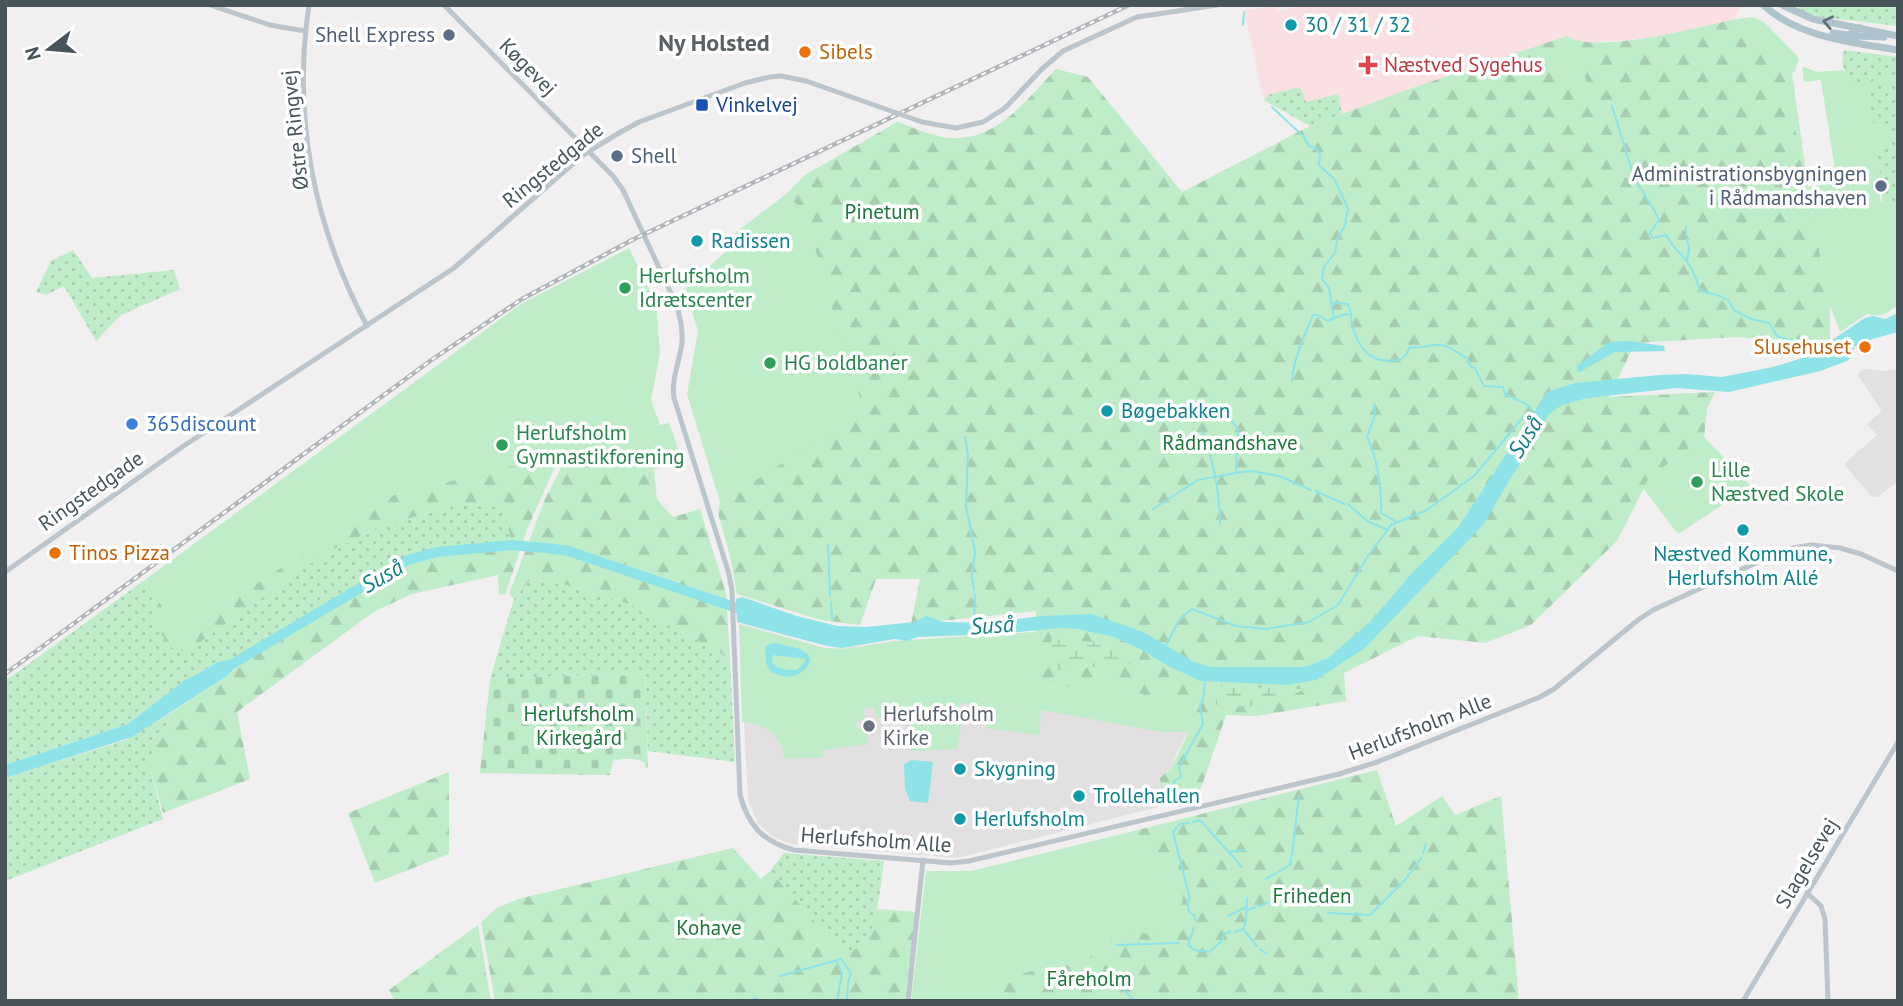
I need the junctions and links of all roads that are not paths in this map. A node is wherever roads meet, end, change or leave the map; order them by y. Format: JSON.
{"nodes":[{"id":1,"x":210,"y":5,"type":"edge"},
{"id":2,"x":309,"y":5,"type":"edge"},
{"id":3,"x":444,"y":5,"type":"edge"},
{"id":4,"x":1217,"y":5,"type":"edge"},
{"id":5,"x":1763,"y":5,"type":"edge"},
{"id":6,"x":1782,"y":5,"type":"edge"},
{"id":7,"x":1860,"y":28,"type":"junction"},
{"id":8,"x":1801,"y":29,"type":"junction"},
{"id":9,"x":305,"y":31,"type":"junction"},
{"id":10,"x":1898,"y":37,"type":"edge"},
{"id":11,"x":1848,"y":41,"type":"junction"},
{"id":12,"x":1898,"y":50,"type":"edge"},
{"id":13,"x":589,"y":150,"type":"junction"},
{"id":14,"x":367,"y":326,"type":"junction"},
{"id":15,"x":1898,"y":571,"type":"edge"},
{"id":16,"x":5,"y":572,"type":"edge"},
{"id":17,"x":1898,"y":743,"type":"edge"},
{"id":18,"x":923,"y":860,"type":"junction"},
{"id":19,"x":1807,"y":893,"type":"junction"},
{"id":20,"x":908,"y":1001,"type":"edge"},
{"id":21,"x":1743,"y":1001,"type":"edge"},
{"id":22,"x":1828,"y":1001,"type":"edge"}],
"edges":[{"from":1,"to":9,"type":"street"},
{"from":2,"to":9,"type":"street","name":"Østre Ringvej"},
{"from":3,"to":13,"type":"street","name":"Køgevej"},
{"from":4,"to":13,"type":"street","name":"Ringstedgade","bridge":true},
{"from":5,"to":8,"type":"main road"},
{"from":7,"to":6,"type":"main road","one_way":true},
{"from":7,"to":8,"type":"main road"},
{"from":7,"to":10,"type":"main road"},
{"from":8,"to":11,"type":"main road"},
{"from":9,"to":14,"type":"street","name":"Østre Ringvej"},
{"from":10,"to":11,"type":"main road"},
{"from":11,"to":12,"type":"main road"},
{"from":13,"to":14,"type":"street","name":"Ringstedgade"},
{"from":13,"to":18,"type":"street","name":"Herlufsholm Alle"},
{"from":14,"to":16,"type":"street","name":"Ringstedgade"},
{"from":15,"to":18,"type":"street","name":"Herlufsholm Alle"},
{"from":17,"to":19,"type":"street","name":"Slagelsevej"},
{"from":18,"to":20,"type":"street"},
{"from":19,"to":21,"type":"street","name":"Slagelsevej"},
{"from":19,"to":22,"type":"street"}]}
